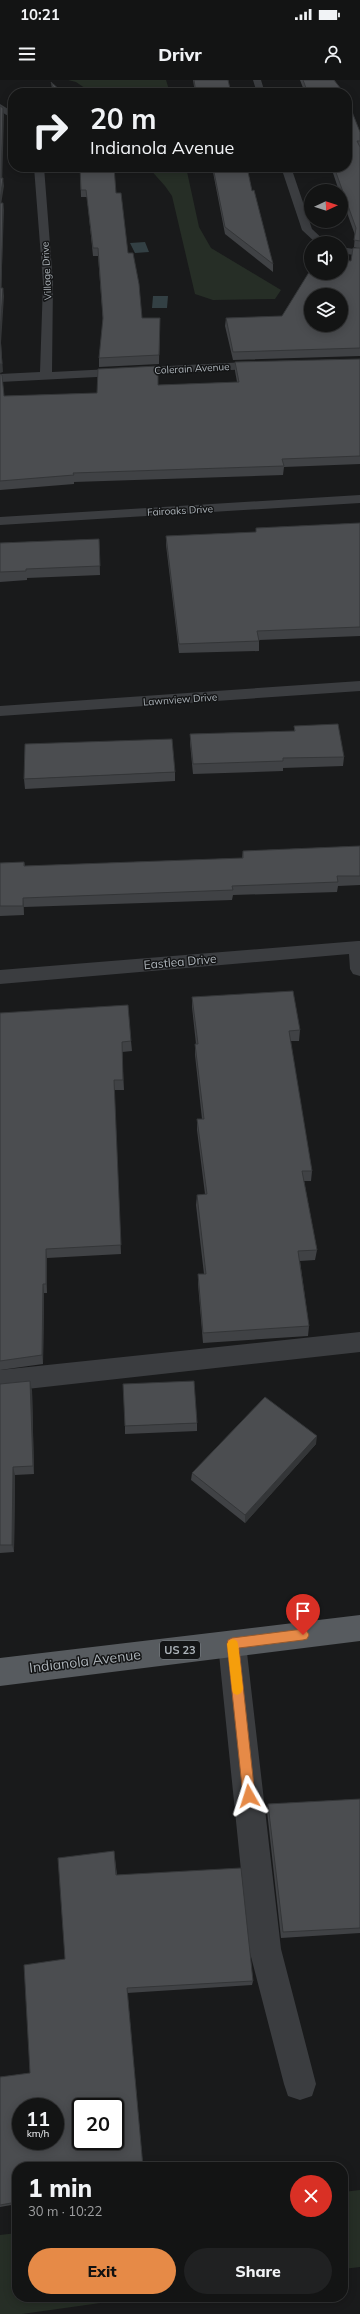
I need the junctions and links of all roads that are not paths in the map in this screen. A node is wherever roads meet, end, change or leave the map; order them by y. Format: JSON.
{"nodes":[{"id":1,"x":39,"y":172,"type":"edge"},
{"id":2,"x":288,"y":172,"type":"edge"},
{"id":3,"x":314,"y":236,"type":"edge"},
{"id":4,"x":348,"y":251,"type":"edge"},
{"id":5,"x":360,"y":254,"type":"edge"},
{"id":6,"x":275,"y":364,"type":"edge"},
{"id":7,"x":46,"y":376,"type":"junction"},
{"id":8,"x":0,"y":378,"type":"edge"},
{"id":9,"x":360,"y":499,"type":"edge"},
{"id":10,"x":0,"y":521,"type":"edge"},
{"id":11,"x":360,"y":686,"type":"edge"},
{"id":12,"x":0,"y":711,"type":"edge"},
{"id":13,"x":359,"y":947,"type":"edge"},
{"id":14,"x":360,"y":969,"type":"edge"},
{"id":15,"x":0,"y":978,"type":"edge"},
{"id":16,"x":360,"y":1342,"type":"edge"},
{"id":17,"x":0,"y":1381,"type":"edge"},
{"id":18,"x":360,"y":1628,"type":"edge"},
{"id":19,"x":232,"y":1644,"type":"junction"},
{"id":20,"x":0,"y":1672,"type":"edge"},
{"id":21,"x":300,"y":2084,"type":"dead end"}],
"edges":[{"from":1,"to":7,"type":"street","name":"Village Drive"},
{"from":2,"to":3,"type":"street"},
{"from":4,"to":5,"type":"street"},
{"from":6,"to":7,"type":"street","name":"Colerain Avenue"},
{"from":7,"to":8,"type":"street","name":"Colerain Avenue"},
{"from":9,"to":10,"type":"street","name":"Fairoaks Drive"},
{"from":11,"to":12,"type":"street","name":"Lawnview Drive"},
{"from":13,"to":14,"type":"street"},
{"from":13,"to":15,"type":"street","name":"Eastlea Drive"},
{"from":16,"to":17,"type":"street"},
{"from":18,"to":19,"type":"main road","name":"Indianola Avenue","number":"US 23"},
{"from":19,"to":20,"type":"main road","name":"Indianola Avenue","number":"US 23"},
{"from":19,"to":21,"type":"street"}]}
